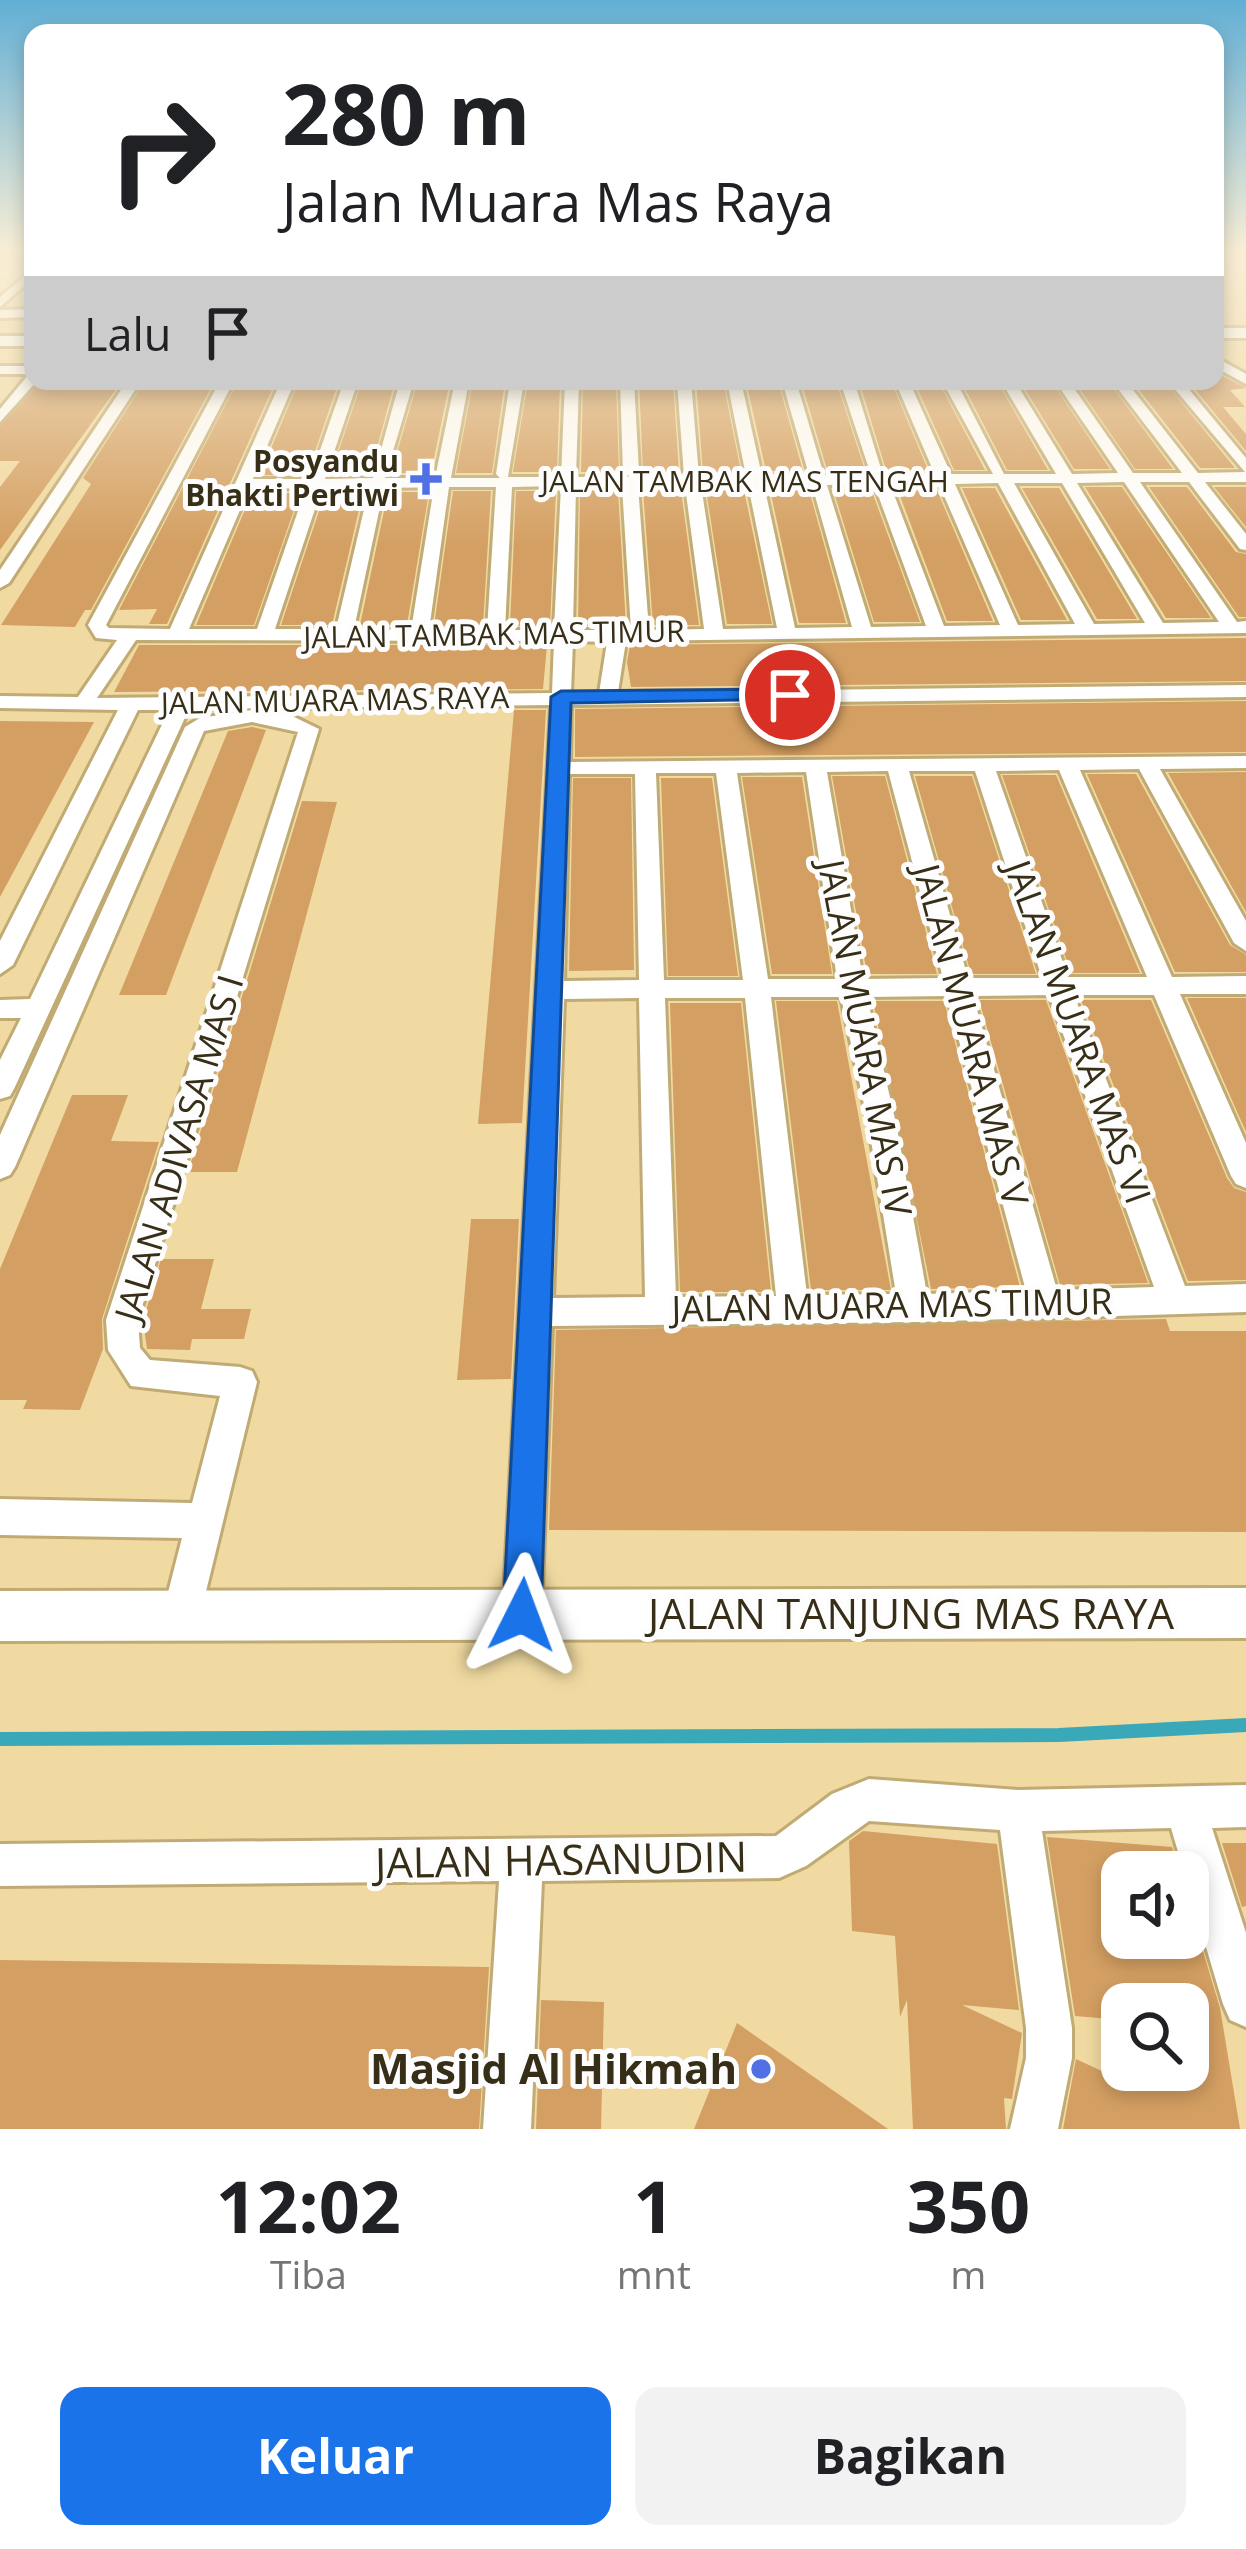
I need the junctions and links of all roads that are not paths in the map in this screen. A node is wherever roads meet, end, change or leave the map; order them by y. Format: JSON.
{"nodes":[{"id":1,"x":24,"y":386,"type":"edge"},
{"id":2,"x":128,"y":390,"type":"edge"},
{"id":3,"x":222,"y":390,"type":"edge"},
{"id":4,"x":284,"y":390,"type":"edge"},
{"id":5,"x":348,"y":390,"type":"edge"},
{"id":6,"x":404,"y":390,"type":"edge"},
{"id":7,"x":460,"y":390,"type":"edge"},
{"id":8,"x":516,"y":390,"type":"edge"},
{"id":9,"x":572,"y":390,"type":"edge"},
{"id":10,"x":627,"y":390,"type":"edge"},
{"id":11,"x":685,"y":390,"type":"edge"},
{"id":12,"x":736,"y":390,"type":"edge"},
{"id":13,"x":792,"y":390,"type":"edge"},
{"id":14,"x":850,"y":390,"type":"edge"},
{"id":15,"x":906,"y":390,"type":"edge"},
{"id":16,"x":955,"y":390,"type":"edge"},
{"id":17,"x":1014,"y":390,"type":"edge"},
{"id":18,"x":1069,"y":390,"type":"edge"},
{"id":19,"x":1126,"y":390,"type":"edge"},
{"id":20,"x":1182,"y":390,"type":"edge"},
{"id":21,"x":0,"y":418,"type":"edge"},
{"id":22,"x":1246,"y":472,"type":"edge"},
{"id":23,"x":1065,"y":474,"type":"junction"},
{"id":24,"x":1125,"y":474,"type":"junction"},
{"id":25,"x":1190,"y":474,"type":"junction"},
{"id":26,"x":940,"y":476,"type":"junction"},
{"id":27,"x":1001,"y":476,"type":"junction"},
{"id":28,"x":631,"y":477,"type":"junction"},
{"id":29,"x":692,"y":477,"type":"junction"},
{"id":30,"x":752,"y":477,"type":"junction"},
{"id":31,"x":818,"y":477,"type":"junction"},
{"id":32,"x":879,"y":477,"type":"junction"},
{"id":33,"x":570,"y":478,"type":"junction"},
{"id":34,"x":444,"y":479,"type":"junction"},
{"id":35,"x":504,"y":479,"type":"junction"},
{"id":36,"x":378,"y":480,"type":"junction"},
{"id":37,"x":246,"y":481,"type":"junction"},
{"id":38,"x":315,"y":481,"type":"junction"},
{"id":39,"x":1246,"y":545,"type":"edge"},
{"id":40,"x":0,"y":583,"type":"edge"},
{"id":41,"x":1239,"y":627,"type":"edge"},
{"id":42,"x":1158,"y":629,"type":"junction"},
{"id":43,"x":1011,"y":630,"type":"junction"},
{"id":44,"x":1088,"y":630,"type":"junction"},
{"id":45,"x":714,"y":632,"type":"junction"},
{"id":46,"x":788,"y":632,"type":"junction"},
{"id":47,"x":863,"y":632,"type":"junction"},
{"id":48,"x":937,"y":632,"type":"junction"},
{"id":49,"x":496,"y":633,"type":"junction"},
{"id":50,"x":564,"y":634,"type":"junction"},
{"id":51,"x":640,"y":634,"type":"junction"},
{"id":52,"x":344,"y":635,"type":"junction"},
{"id":53,"x":419,"y":635,"type":"junction"},
{"id":54,"x":617,"y":636,"type":"junction"},
{"id":55,"x":128,"y":637,"type":"junction"},
{"id":56,"x":176,"y":637,"type":"junction"},
{"id":57,"x":263,"y":637,"type":"junction"},
{"id":58,"x":1246,"y":692,"type":"edge"},
{"id":59,"x":608,"y":696,"type":"junction"},
{"id":60,"x":561,"y":697,"type":"junction"},
{"id":61,"x":0,"y":702,"type":"edge"},
{"id":62,"x":182,"y":703,"type":"junction"},
{"id":63,"x":83,"y":704,"type":"junction"},
{"id":64,"x":130,"y":704,"type":"junction"},
{"id":65,"x":1148,"y":764,"type":"junction"},
{"id":66,"x":984,"y":765,"type":"junction"},
{"id":67,"x":1067,"y":765,"type":"junction"},
{"id":68,"x":897,"y":766,"type":"junction"},
{"id":69,"x":645,"y":767,"type":"junction"},
{"id":70,"x":725,"y":767,"type":"junction"},
{"id":71,"x":816,"y":767,"type":"junction"},
{"id":72,"x":560,"y":768,"type":"junction"},
{"id":73,"x":1242,"y":768,"type":"edge"},
{"id":74,"x":1246,"y":943,"type":"edge"},
{"id":75,"x":0,"y":965,"type":"edge"},
{"id":76,"x":1246,"y":974,"type":"edge"},
{"id":77,"x":1164,"y":980,"type":"junction"},
{"id":78,"x":551,"y":982,"type":"junction"},
{"id":79,"x":756,"y":982,"type":"junction"},
{"id":80,"x":957,"y":982,"type":"junction"},
{"id":81,"x":1056,"y":982,"type":"junction"},
{"id":82,"x":850,"y":983,"type":"junction"},
{"id":83,"x":651,"y":984,"type":"junction"},
{"id":84,"x":1246,"y":985,"type":"edge"},
{"id":85,"x":37,"y":1008,"type":"junction"},
{"id":86,"x":0,"y":1009,"type":"edge"},
{"id":87,"x":0,"y":1089,"type":"edge"},
{"id":88,"x":0,"y":1167,"type":"edge"},
{"id":89,"x":1246,"y":1176,"type":"edge"},
{"id":90,"x":1246,"y":1298,"type":"edge"},
{"id":91,"x":1174,"y":1299,"type":"junction"},
{"id":92,"x":1045,"y":1304,"type":"junction"},
{"id":93,"x":793,"y":1308,"type":"junction"},
{"id":94,"x":914,"y":1308,"type":"junction"},
{"id":95,"x":661,"y":1310,"type":"junction"},
{"id":96,"x":537,"y":1312,"type":"junction"},
{"id":97,"x":0,"y":1517,"type":"edge"},
{"id":98,"x":205,"y":1521,"type":"junction"},
{"id":99,"x":1246,"y":1612,"type":"edge"},
{"id":100,"x":522,"y":1615,"type":"junction"},
{"id":101,"x":0,"y":1616,"type":"edge"},
{"id":102,"x":181,"y":1616,"type":"junction"},
{"id":103,"x":1184,"y":1804,"type":"junction"},
{"id":104,"x":1246,"y":1806,"type":"edge"},
{"id":105,"x":1018,"y":1811,"type":"junction"},
{"id":106,"x":522,"y":1861,"type":"junction"},
{"id":107,"x":0,"y":1864,"type":"edge"},
{"id":108,"x":1246,"y":2004,"type":"edge"},
{"id":109,"x":507,"y":2129,"type":"edge"},
{"id":110,"x":1034,"y":2129,"type":"edge"}],
"edges":[{"from":1,"to":21,"type":"street"},
{"from":2,"to":40,"type":"street"},
{"from":3,"to":55,"type":"street","name":"JALAN TAMBAK MAS TIMUR"},
{"from":4,"to":37,"type":"street"},
{"from":5,"to":38,"type":"street"},
{"from":6,"to":36,"type":"street"},
{"from":7,"to":34,"type":"street"},
{"from":8,"to":35,"type":"street"},
{"from":9,"to":33,"type":"street"},
{"from":10,"to":28,"type":"street"},
{"from":11,"to":29,"type":"street"},
{"from":12,"to":30,"type":"street"},
{"from":13,"to":31,"type":"street"},
{"from":14,"to":32,"type":"street"},
{"from":15,"to":26,"type":"street"},
{"from":16,"to":27,"type":"street"},
{"from":17,"to":23,"type":"street"},
{"from":18,"to":24,"type":"street"},
{"from":19,"to":25,"type":"street"},
{"from":20,"to":22,"type":"street"},
{"from":22,"to":25,"type":"street","name":"JALAN TAMBAK MAS TENGAH"},
{"from":23,"to":24,"type":"street","name":"JALAN TAMBAK MAS TENGAH"},
{"from":23,"to":27,"type":"street","name":"JALAN TAMBAK MAS TENGAH"},
{"from":23,"to":42,"type":"street"},
{"from":24,"to":25,"type":"street","name":"JALAN TAMBAK MAS TENGAH"},
{"from":24,"to":41,"type":"street"},
{"from":25,"to":39,"type":"street"},
{"from":26,"to":27,"type":"street","name":"JALAN TAMBAK MAS TENGAH"},
{"from":26,"to":32,"type":"street","name":"JALAN TAMBAK MAS TENGAH"},
{"from":26,"to":43,"type":"street"},
{"from":27,"to":44,"type":"street"},
{"from":28,"to":29,"type":"street","name":"JALAN TAMBAK MAS TENGAH"},
{"from":28,"to":33,"type":"street","name":"JALAN TAMBAK MAS TENGAH"},
{"from":28,"to":51,"type":"street"},
{"from":29,"to":30,"type":"street","name":"JALAN TAMBAK MAS TENGAH"},
{"from":29,"to":45,"type":"street"},
{"from":30,"to":31,"type":"street","name":"JALAN TAMBAK MAS TENGAH"},
{"from":30,"to":46,"type":"street"},
{"from":31,"to":32,"type":"street","name":"JALAN TAMBAK MAS TENGAH"},
{"from":31,"to":47,"type":"street"},
{"from":32,"to":48,"type":"street"},
{"from":33,"to":35,"type":"street","name":"JALAN TAMBAK MAS TENGAH"},
{"from":33,"to":50,"type":"street"},
{"from":34,"to":35,"type":"street","name":"JALAN TAMBAK MAS TENGAH"},
{"from":34,"to":36,"type":"street","name":"JALAN TAMBAK MAS TENGAH"},
{"from":34,"to":53,"type":"street"},
{"from":35,"to":49,"type":"street"},
{"from":36,"to":38,"type":"street","name":"JALAN TAMBAK MAS TENGAH"},
{"from":36,"to":52,"type":"street"},
{"from":37,"to":38,"type":"street","name":"JALAN TAMBAK MAS TENGAH"},
{"from":37,"to":56,"type":"street"},
{"from":38,"to":57,"type":"street"},
{"from":41,"to":42,"type":"street","name":"JALAN TAMBAK MAS TIMUR"},
{"from":42,"to":44,"type":"street","name":"JALAN TAMBAK MAS TIMUR"},
{"from":43,"to":44,"type":"street","name":"JALAN TAMBAK MAS TIMUR"},
{"from":43,"to":48,"type":"street","name":"JALAN TAMBAK MAS TIMUR"},
{"from":45,"to":46,"type":"street","name":"JALAN TAMBAK MAS TIMUR"},
{"from":45,"to":51,"type":"street","name":"JALAN TAMBAK MAS TIMUR"},
{"from":46,"to":47,"type":"street","name":"JALAN TAMBAK MAS TIMUR"},
{"from":47,"to":48,"type":"street","name":"JALAN TAMBAK MAS TIMUR"},
{"from":49,"to":50,"type":"street","name":"JALAN TAMBAK MAS TIMUR"},
{"from":49,"to":53,"type":"street","name":"JALAN TAMBAK MAS TIMUR"},
{"from":50,"to":54,"type":"street","name":"JALAN TAMBAK MAS TIMUR"},
{"from":50,"to":60,"type":"street"},
{"from":51,"to":54,"type":"street","name":"JALAN TAMBAK MAS TIMUR"},
{"from":52,"to":53,"type":"street","name":"JALAN TAMBAK MAS TIMUR"},
{"from":52,"to":57,"type":"street","name":"JALAN TAMBAK MAS TIMUR"},
{"from":54,"to":59,"type":"street"},
{"from":55,"to":56,"type":"street","name":"JALAN TAMBAK MAS TIMUR"},
{"from":55,"to":63,"type":"street"},
{"from":56,"to":57,"type":"street","name":"JALAN TAMBAK MAS TIMUR"},
{"from":58,"to":59,"type":"street","name":"JALAN MUARA MAS RAYA"},
{"from":59,"to":60,"type":"street","name":"JALAN MUARA MAS RAYA"},
{"from":60,"to":62,"type":"street","name":"JALAN MUARA MAS RAYA"},
{"from":60,"to":72,"type":"street"},
{"from":61,"to":63,"type":"street","name":"JALAN MUARA MAS RAYA"},
{"from":62,"to":64,"type":"street","name":"JALAN MUARA MAS RAYA"},
{"from":62,"to":85,"type":"street"},
{"from":63,"to":64,"type":"street","name":"JALAN MUARA MAS RAYA"},
{"from":64,"to":75,"type":"street"},
{"from":65,"to":67,"type":"street"},
{"from":65,"to":73,"type":"street"},
{"from":65,"to":74,"type":"street"},
{"from":66,"to":67,"type":"street"},
{"from":66,"to":68,"type":"street"},
{"from":66,"to":81,"type":"street","name":"JALAN MUARA MAS VI"},
{"from":67,"to":77,"type":"street"},
{"from":68,"to":71,"type":"street"},
{"from":68,"to":80,"type":"street","name":"JALAN MUARA MAS V"},
{"from":69,"to":70,"type":"street"},
{"from":69,"to":72,"type":"street"},
{"from":69,"to":83,"type":"street"},
{"from":70,"to":71,"type":"street"},
{"from":70,"to":79,"type":"street"},
{"from":71,"to":82,"type":"street","name":"JALAN MUARA MAS IV"},
{"from":72,"to":78,"type":"street"},
{"from":76,"to":77,"type":"street"},
{"from":77,"to":81,"type":"street"},
{"from":77,"to":84,"type":"street"},
{"from":77,"to":89,"type":"street"},
{"from":78,"to":83,"type":"street"},
{"from":78,"to":96,"type":"street"},
{"from":79,"to":82,"type":"street"},
{"from":79,"to":83,"type":"street"},
{"from":79,"to":93,"type":"street"},
{"from":80,"to":81,"type":"street"},
{"from":80,"to":82,"type":"street"},
{"from":80,"to":92,"type":"street","name":"JALAN MUARA MAS V"},
{"from":81,"to":91,"type":"street","name":"JALAN MUARA MAS VI"},
{"from":82,"to":94,"type":"street","name":"JALAN MUARA MAS IV"},
{"from":83,"to":95,"type":"street"},
{"from":85,"to":86,"type":"street"},
{"from":85,"to":87,"type":"street"},
{"from":88,"to":98,"type":"street","name":"JALAN ADIVASA MAS I"},
{"from":90,"to":91,"type":"street","name":"JALAN MUARA MAS TIMUR"},
{"from":91,"to":92,"type":"street","name":"JALAN MUARA MAS TIMUR"},
{"from":92,"to":94,"type":"street","name":"JALAN MUARA MAS TIMUR"},
{"from":93,"to":94,"type":"street","name":"JALAN MUARA MAS TIMUR"},
{"from":93,"to":95,"type":"street","name":"JALAN MUARA MAS TIMUR"},
{"from":95,"to":96,"type":"street","name":"JALAN MUARA MAS TIMUR"},
{"from":96,"to":100,"type":"street"},
{"from":97,"to":98,"type":"street"},
{"from":98,"to":102,"type":"street","name":"JALAN ADIVASA MAS I"},
{"from":99,"to":100,"type":"street","name":"JALAN TANJUNG MAS RAYA"},
{"from":100,"to":102,"type":"street","name":"JALAN TANJUNG MAS RAYA"},
{"from":101,"to":102,"type":"street","name":"JALAN TANJUNG MAS RAYA"},
{"from":103,"to":104,"type":"street","name":"JALAN HASANUDIN"},
{"from":103,"to":105,"type":"street","name":"JALAN HASANUDIN"},
{"from":103,"to":108,"type":"street"},
{"from":105,"to":106,"type":"street","name":"JALAN HASANUDIN"},
{"from":105,"to":110,"type":"street"},
{"from":106,"to":107,"type":"street","name":"JALAN HASANUDIN"},
{"from":106,"to":109,"type":"street"}]}
